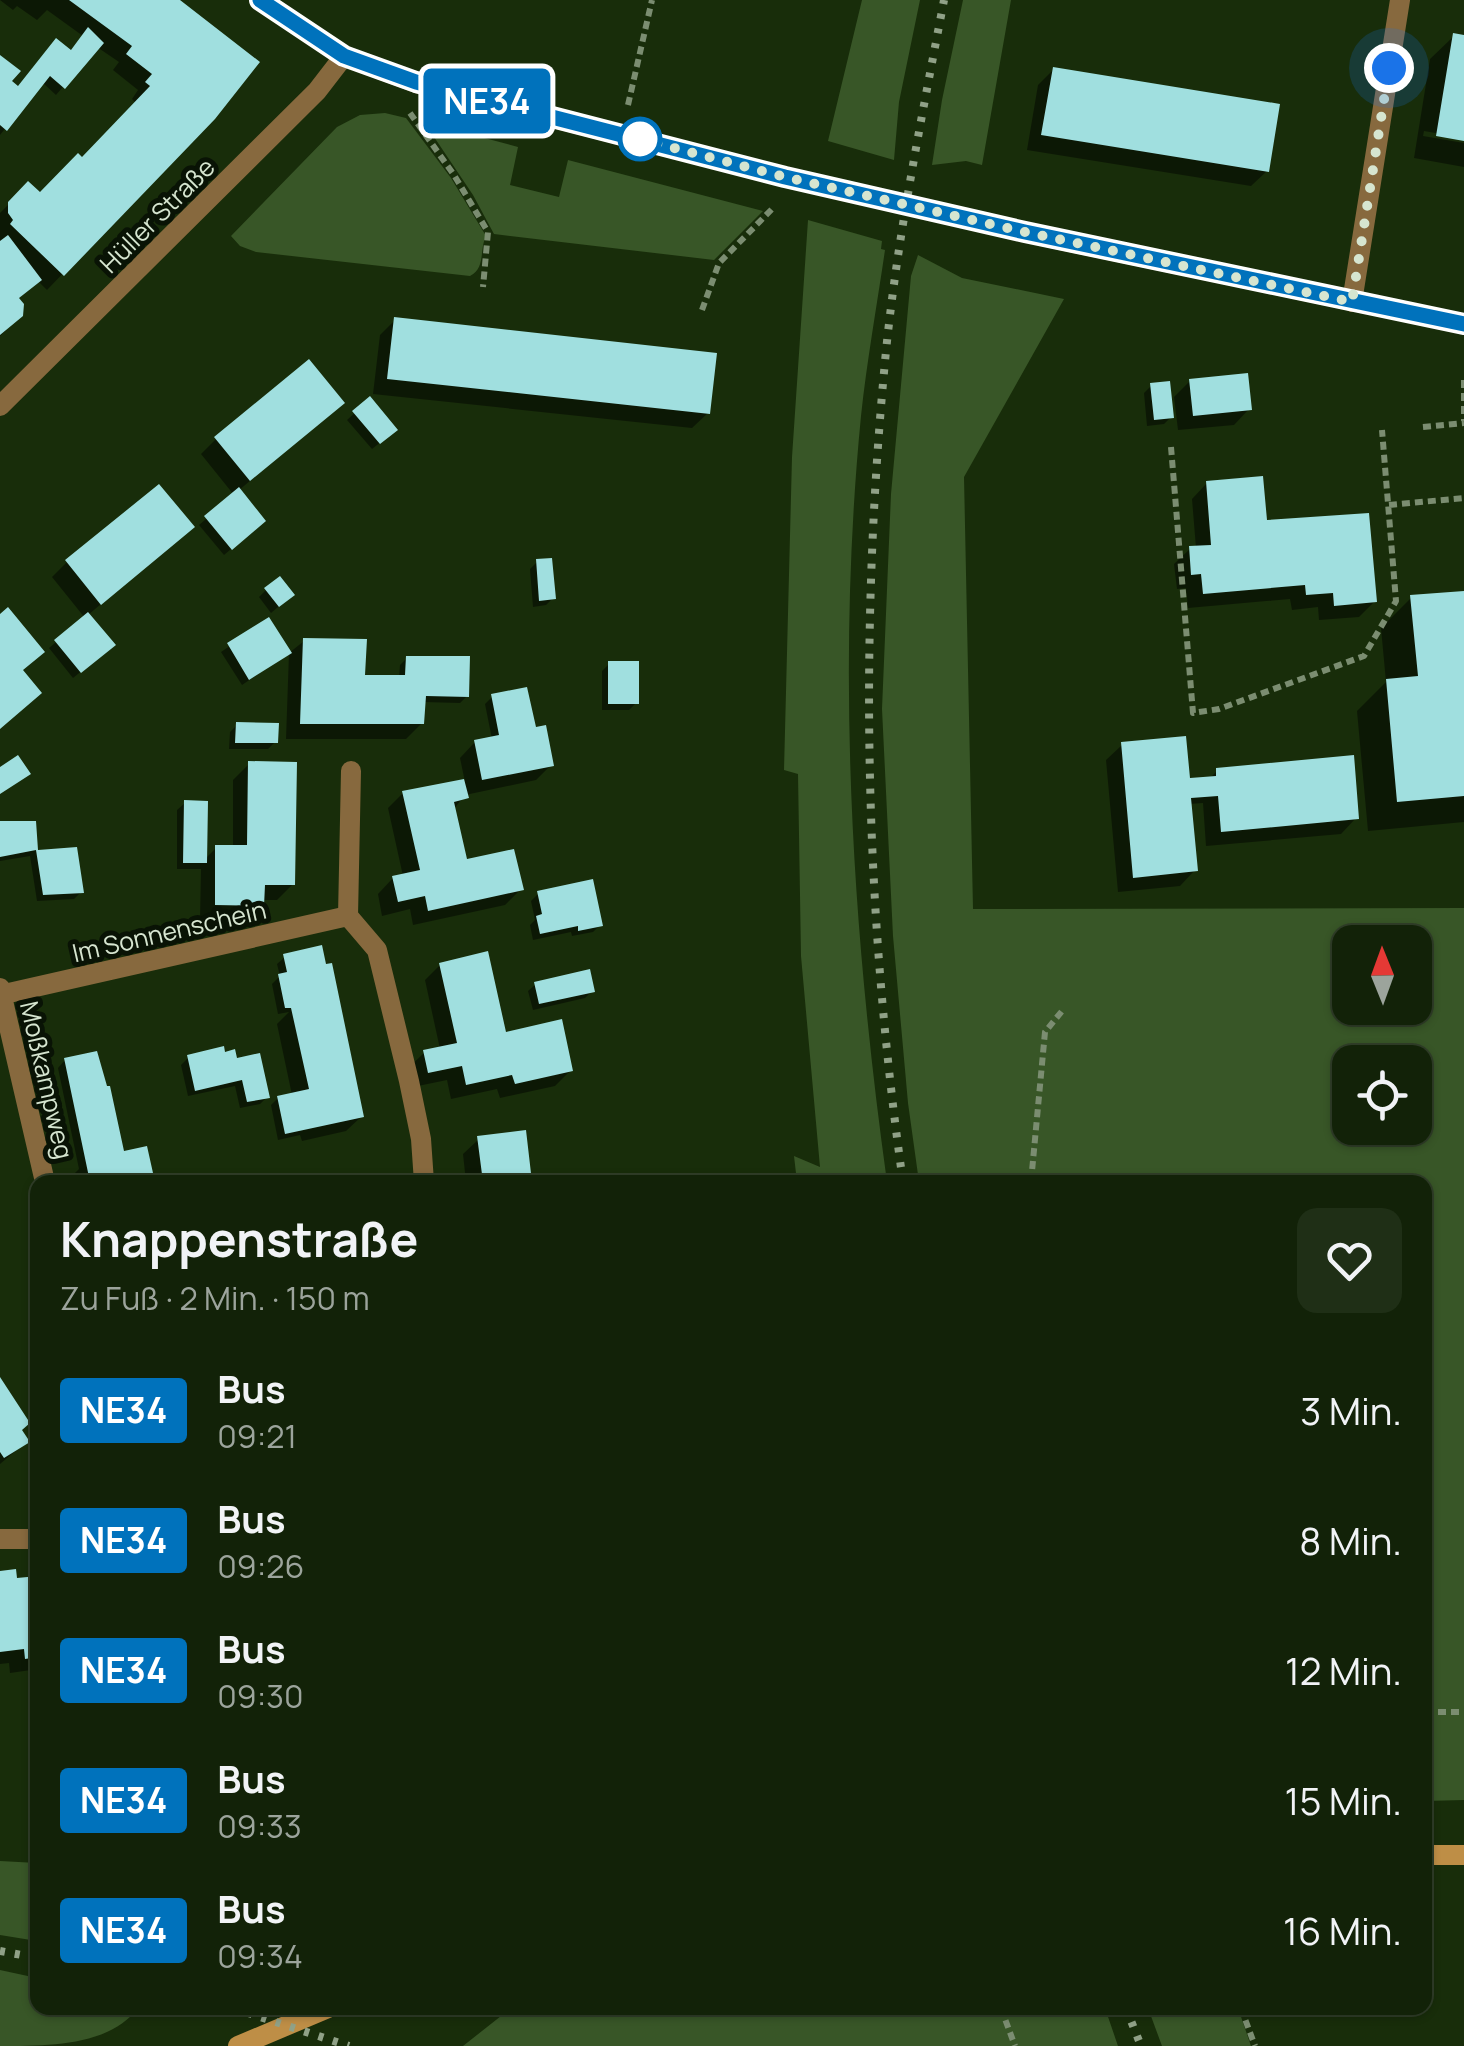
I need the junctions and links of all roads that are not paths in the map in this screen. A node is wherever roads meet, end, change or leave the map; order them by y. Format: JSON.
{"nodes":[{"id":1,"x":260,"y":0,"type":"edge"},
{"id":2,"x":1400,"y":0,"type":"edge"},
{"id":3,"x":344,"y":56,"type":"junction"},
{"id":4,"x":1352,"y":302,"type":"junction"},
{"id":5,"x":1464,"y":324,"type":"edge"},
{"id":6,"x":0,"y":406,"type":"edge"},
{"id":7,"x":351,"y":771,"type":"dead end"},
{"id":8,"x":348,"y":916,"type":"junction"},
{"id":9,"x":0,"y":992,"type":"edge"},
{"id":10,"x":43,"y":1175,"type":"edge"},
{"id":11,"x":423,"y":1175,"type":"edge"},
{"id":12,"x":0,"y":1539,"type":"edge"},
{"id":13,"x":30,"y":1539,"type":"edge"},
{"id":14,"x":1432,"y":1855,"type":"edge"},
{"id":15,"x":1464,"y":1856,"type":"edge"},
{"id":16,"x":311,"y":2015,"type":"edge"},
{"id":17,"x":238,"y":2046,"type":"edge"}],
"edges":[{"from":1,"to":3,"type":"street"},
{"from":2,"to":4,"type":"street"},
{"from":3,"to":4,"type":"street"},
{"from":3,"to":6,"type":"street","name":"Hüller Straße"},
{"from":4,"to":5,"type":"street"},
{"from":7,"to":8,"type":"street"},
{"from":8,"to":9,"type":"street","name":"Im Sonnenschein"},
{"from":8,"to":11,"type":"street"},
{"from":9,"to":10,"type":"street","name":"Moßkampweg"},
{"from":12,"to":13,"type":"street"},
{"from":14,"to":15,"type":"main road"},
{"from":16,"to":17,"type":"main road"}]}
